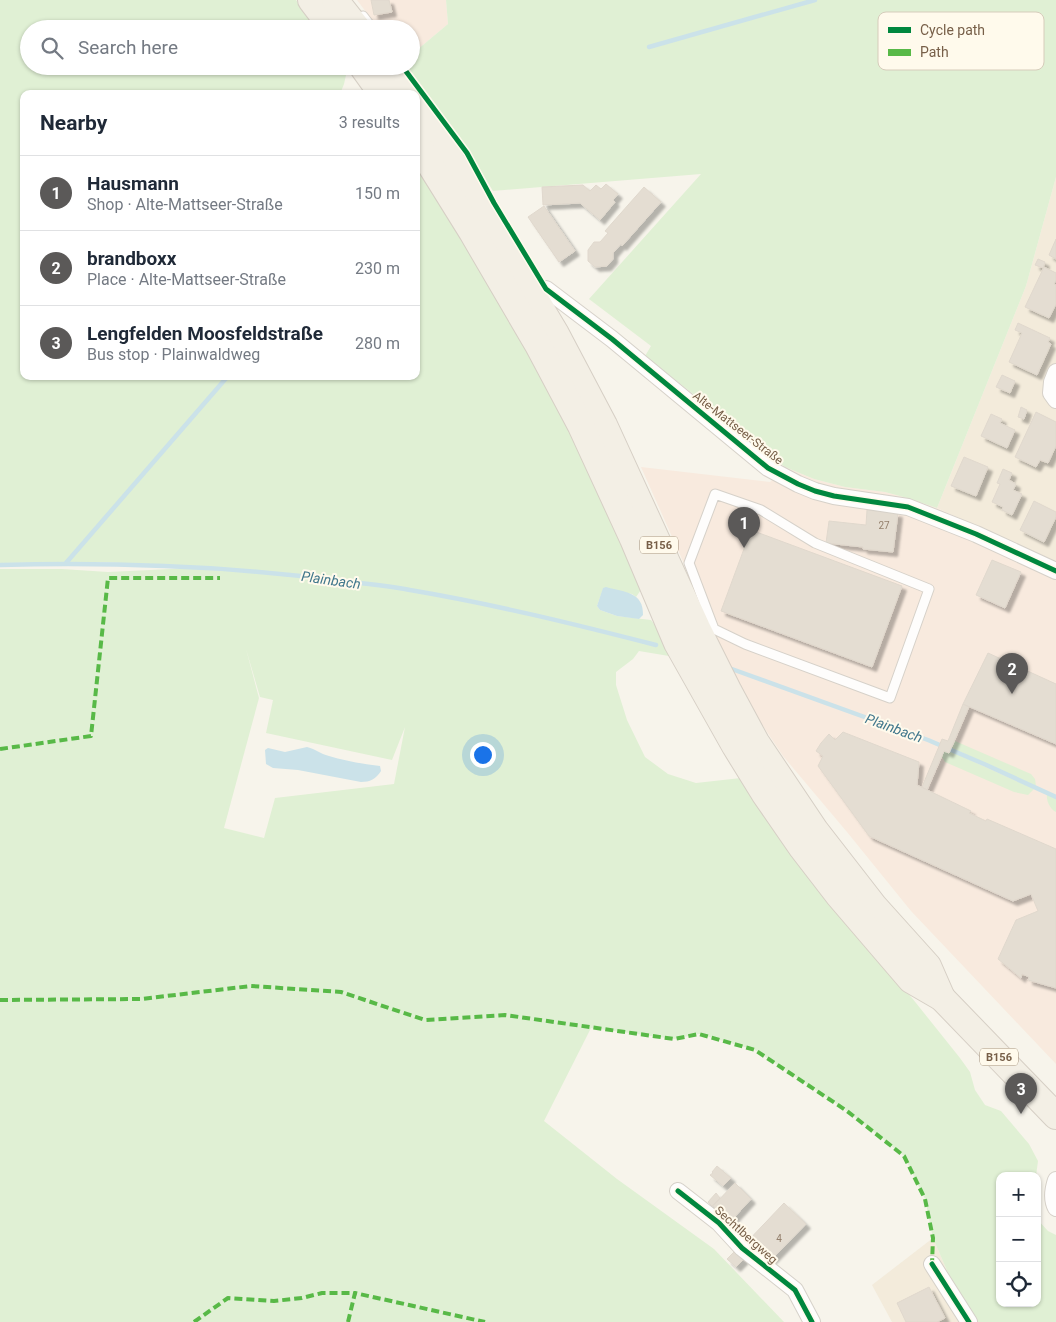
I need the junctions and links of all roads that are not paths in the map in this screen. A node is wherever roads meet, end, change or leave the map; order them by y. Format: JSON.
{"nodes":[{"id":1,"x":311,"y":0,"type":"edge"},
{"id":2,"x":350,"y":12,"type":"edge"},
{"id":3,"x":326,"y":20,"type":"edge"},
{"id":4,"x":361,"y":20,"type":"edge"},
{"id":5,"x":368,"y":75,"type":"edge"},
{"id":6,"x":393,"y":75,"type":"edge"},
{"id":7,"x":379,"y":90,"type":"edge"},
{"id":8,"x":404,"y":90,"type":"edge"},
{"id":9,"x":420,"y":112,"type":"edge"},
{"id":10,"x":420,"y":148,"type":"edge"},
{"id":11,"x":546,"y":289,"type":"dead end"},
{"id":12,"x":1056,"y":372,"type":"edge"},
{"id":13,"x":1056,"y":400,"type":"edge"},
{"id":14,"x":761,"y":510,"type":"joint"},
{"id":15,"x":1056,"y":571,"type":"edge"},
{"id":16,"x":942,"y":998,"type":"junction"},
{"id":17,"x":1056,"y":1116,"type":"edge"},
{"id":18,"x":1056,"y":1180,"type":"edge"},
{"id":19,"x":678,"y":1192,"type":"dead end"},
{"id":20,"x":1056,"y":1208,"type":"edge"},
{"id":21,"x":932,"y":1264,"type":"dead end"},
{"id":22,"x":812,"y":1322,"type":"edge"},
{"id":23,"x":969,"y":1322,"type":"edge"}],
"edges":[{"from":1,"to":3,"type":"main road"},
{"from":2,"to":4,"type":"lane"},
{"from":5,"to":7,"type":"main road"},
{"from":6,"to":8,"type":"main road"},
{"from":9,"to":16,"type":"main road","number":"B156"},
{"from":10,"to":16,"type":"main road","number":"B156"},
{"from":11,"to":15,"type":"street","name":"Alte-Mattseer-Straße"},
{"from":12,"to":13,"type":"street"},
{"from":14,"to":14,"type":"lane"},
{"from":16,"to":17,"type":"main road","number":"B156"},
{"from":18,"to":20,"type":"street"},
{"from":19,"to":22,"type":"street","name":"Sechtlbergweg"},
{"from":21,"to":23,"type":"street"}]}
